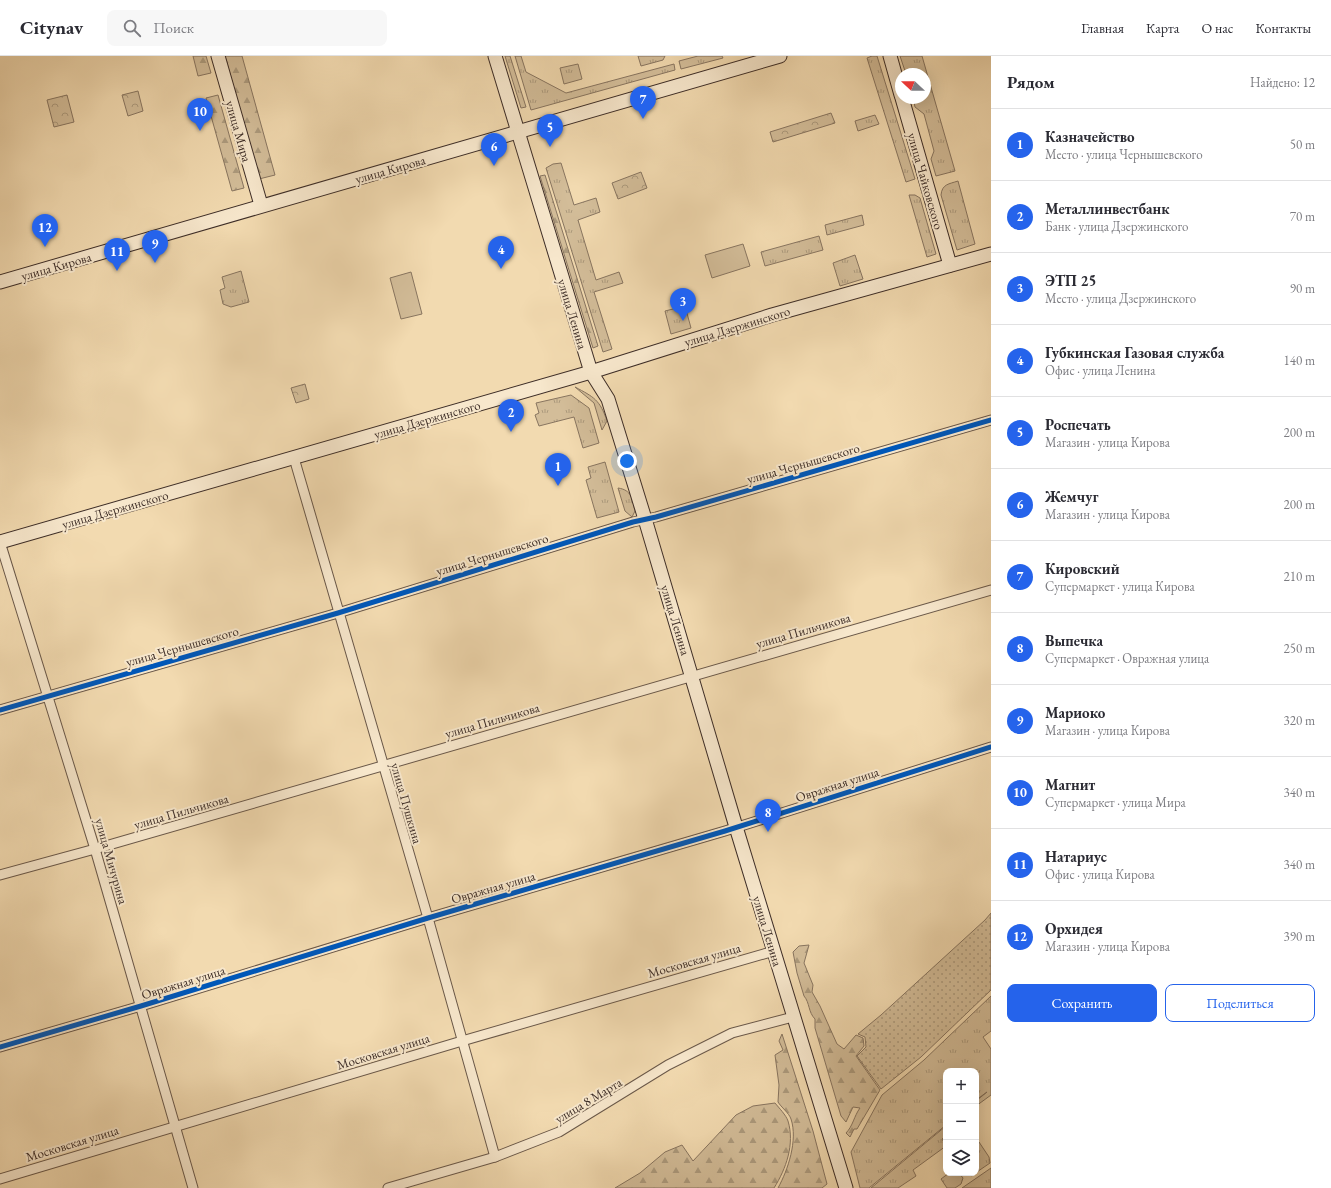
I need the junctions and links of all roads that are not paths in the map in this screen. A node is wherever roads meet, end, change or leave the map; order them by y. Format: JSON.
{"nodes":[{"id":1,"x":218,"y":56,"type":"edge"},
{"id":2,"x":495,"y":56,"type":"edge"},
{"id":3,"x":780,"y":56,"type":"edge"},
{"id":4,"x":890,"y":56,"type":"edge"},
{"id":5,"x":895,"y":74,"type":"edge"},
{"id":6,"x":904,"y":104,"type":"edge"},
{"id":7,"x":517,"y":132,"type":"junction"},
{"id":8,"x":261,"y":206,"type":"junction"},
{"id":9,"x":991,"y":254,"type":"edge"},
{"id":10,"x":950,"y":265,"type":"junction"},
{"id":11,"x":0,"y":282,"type":"edge"},
{"id":12,"x":591,"y":372,"type":"junction"},
{"id":13,"x":991,"y":420,"type":"edge"},
{"id":14,"x":294,"y":458,"type":"junction"},
{"id":15,"x":645,"y":519,"type":"junction"},
{"id":16,"x":0,"y":542,"type":"edge"},
{"id":17,"x":991,"y":590,"type":"edge"},
{"id":18,"x":338,"y":613,"type":"junction"},
{"id":19,"x":693,"y":676,"type":"junction"},
{"id":20,"x":49,"y":695,"type":"junction"},
{"id":21,"x":0,"y":710,"type":"edge"},
{"id":22,"x":991,"y":747,"type":"edge"},
{"id":23,"x":383,"y":765,"type":"junction"},
{"id":24,"x":736,"y":827,"type":"junction"},
{"id":25,"x":95,"y":849,"type":"junction"},
{"id":26,"x":0,"y":875,"type":"edge"},
{"id":27,"x":428,"y":918,"type":"junction"},
{"id":28,"x":774,"y":951,"type":"junction"},
{"id":29,"x":141,"y":1006,"type":"junction"},
{"id":30,"x":793,"y":1017,"type":"junction"},
{"id":31,"x":462,"y":1041,"type":"junction"},
{"id":32,"x":0,"y":1047,"type":"edge"},
{"id":33,"x":176,"y":1126,"type":"junction"},
{"id":34,"x":495,"y":1157,"type":"junction"},
{"id":35,"x":0,"y":1179,"type":"edge"},
{"id":36,"x":193,"y":1188,"type":"edge"},
{"id":37,"x":388,"y":1188,"type":"edge"},
{"id":38,"x":846,"y":1188,"type":"edge"}],
"edges":[{"from":1,"to":8,"type":"main road","name":"улица Мира"},
{"from":2,"to":7,"type":"main road","name":"улица Ленина"},
{"from":3,"to":7,"type":"main road","name":"улица Кирова"},
{"from":4,"to":5,"type":"main road"},
{"from":6,"to":10,"type":"main road","name":"улица Чайковского"},
{"from":7,"to":8,"type":"main road","name":"улица Кирова"},
{"from":7,"to":12,"type":"main road","name":"улица Ленина"},
{"from":8,"to":11,"type":"main road","name":"улица Кирова"},
{"from":9,"to":10,"type":"main road","name":"улица Дзержинского"},
{"from":10,"to":12,"type":"main road","name":"улица Дзержинского"},
{"from":12,"to":14,"type":"main road","name":"улица Дзержинского"},
{"from":12,"to":15,"type":"main road","name":"улица Ленина"},
{"from":13,"to":15,"type":"street","name":"улица Чернышевского"},
{"from":14,"to":16,"type":"main road","name":"улица Дзержинского"},
{"from":14,"to":18,"type":"street","name":"улица Пушкина"},
{"from":15,"to":18,"type":"street","name":"улица Чернышевского"},
{"from":15,"to":19,"type":"main road","name":"улица Ленина"},
{"from":16,"to":20,"type":"street","name":"улица Мичурина"},
{"from":17,"to":19,"type":"street","name":"улица Пильчикова"},
{"from":18,"to":20,"type":"street","name":"улица Чернышевского"},
{"from":18,"to":23,"type":"street","name":"улица Пушкина"},
{"from":19,"to":23,"type":"street","name":"улица Пильчикова"},
{"from":19,"to":24,"type":"main road","name":"улица Ленина"},
{"from":20,"to":21,"type":"street","name":"улица Чернышевского"},
{"from":20,"to":25,"type":"street","name":"улица Мичурина"},
{"from":22,"to":24,"type":"street","name":"Овражная улица"},
{"from":23,"to":25,"type":"street","name":"улица Пильчикова"},
{"from":23,"to":27,"type":"street","name":"улица Пушкина"},
{"from":24,"to":27,"type":"street","name":"Овражная улица"},
{"from":24,"to":28,"type":"main road","name":"улица Ленина"},
{"from":25,"to":26,"type":"street","name":"улица Пильчикова"},
{"from":25,"to":29,"type":"street","name":"улица Мичурина"},
{"from":27,"to":29,"type":"street","name":"Овражная улица"},
{"from":27,"to":31,"type":"street","name":"улица Пушкина"},
{"from":28,"to":30,"type":"main road","name":"улица Ленина"},
{"from":28,"to":31,"type":"street","name":"Московская улица"},
{"from":29,"to":32,"type":"street","name":"Овражная улица"},
{"from":29,"to":33,"type":"street","name":"улица Мичурина"},
{"from":30,"to":34,"type":"street","name":"улица 8 Марта"},
{"from":30,"to":38,"type":"main road","name":"улица Ленина"},
{"from":31,"to":33,"type":"street","name":"Московская улица"},
{"from":31,"to":34,"type":"street","name":"улица Пушкина"},
{"from":33,"to":35,"type":"street","name":"Московская улица"},
{"from":33,"to":36,"type":"street","name":"улица Мичурина"},
{"from":34,"to":37,"type":"street","name":"улица 8 Марта"}]}
